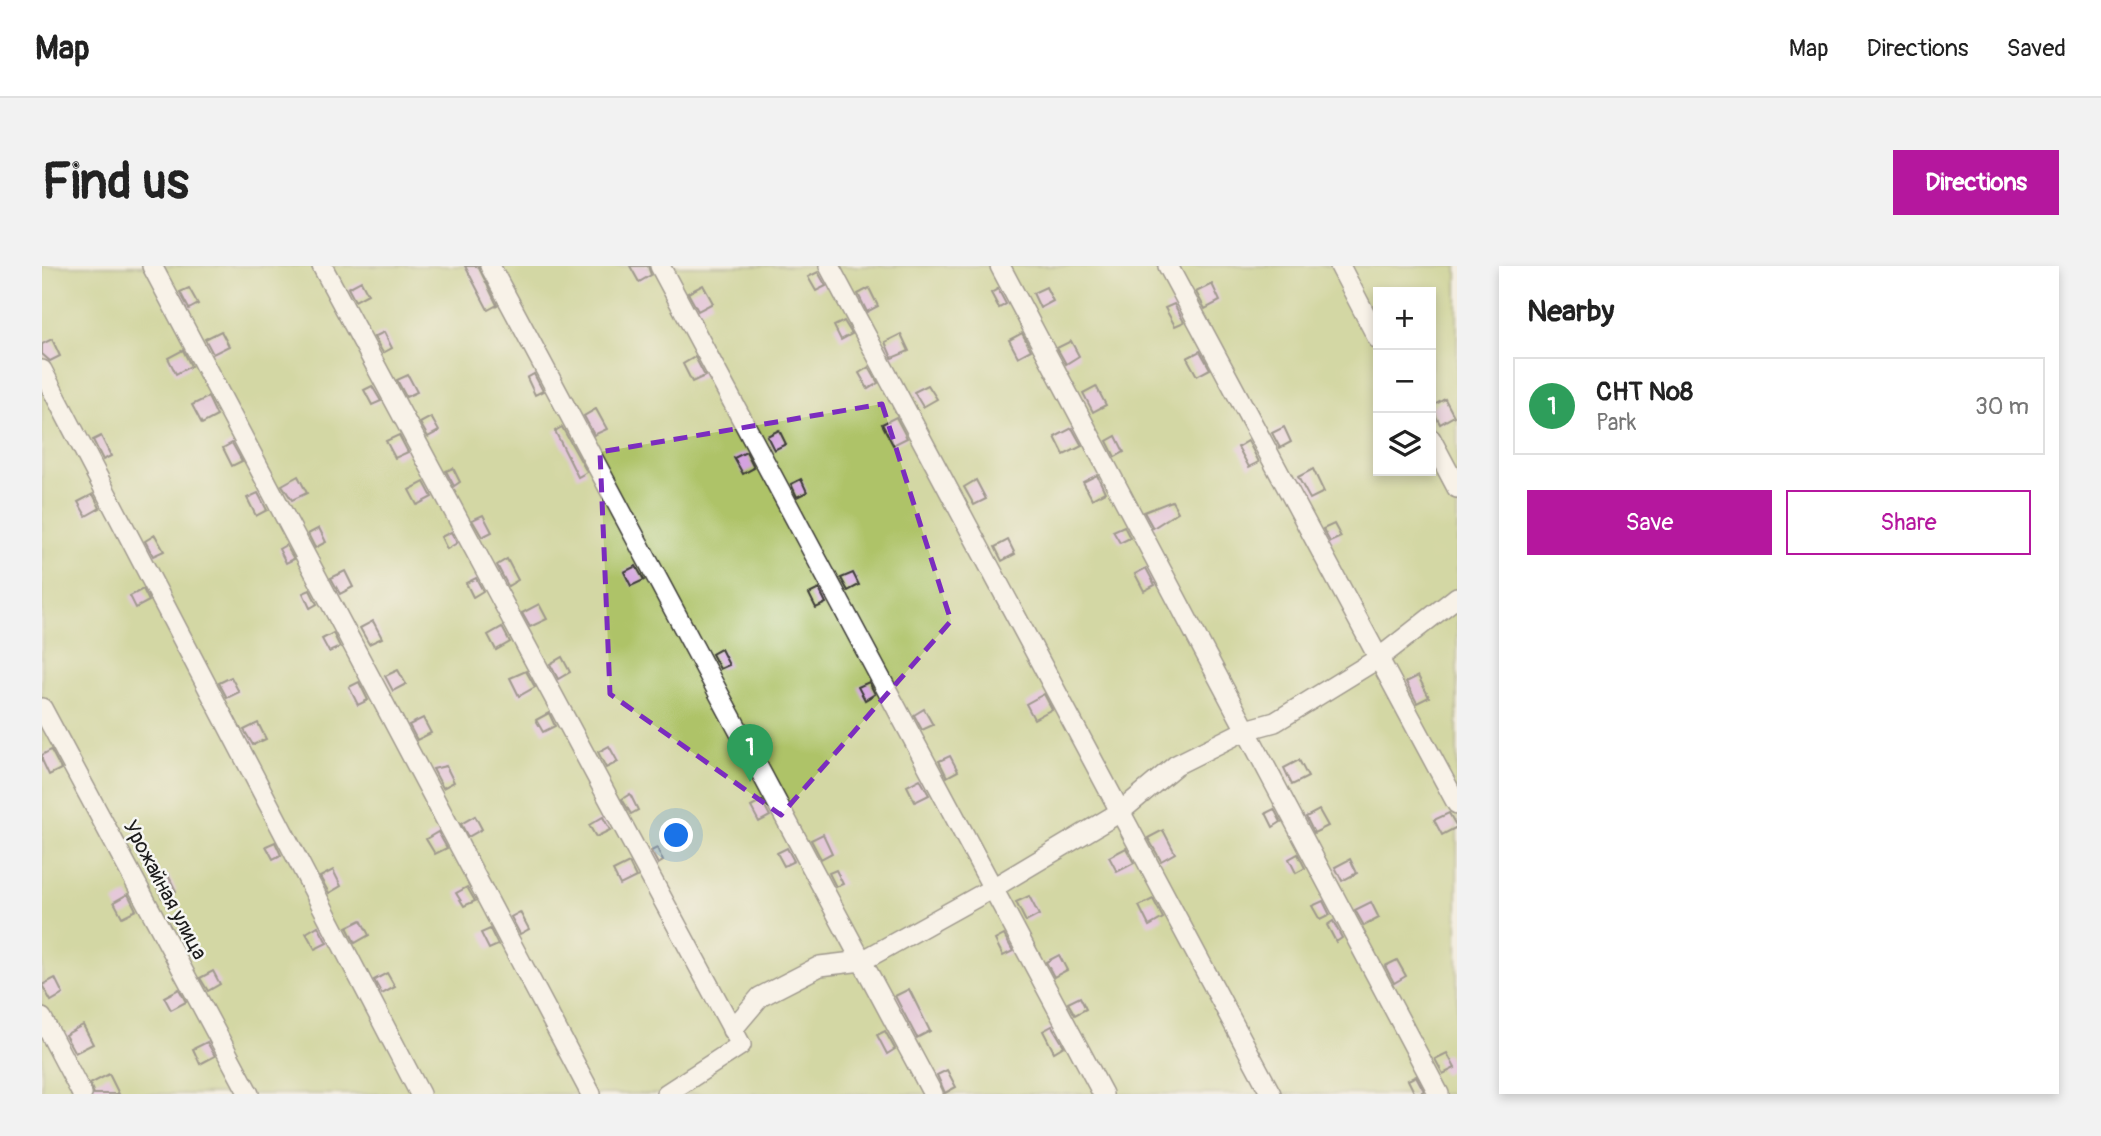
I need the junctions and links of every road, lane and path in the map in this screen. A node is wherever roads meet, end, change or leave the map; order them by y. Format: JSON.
{"nodes":[{"id":1,"x":152,"y":266,"type":"edge"},
{"id":2,"x":321,"y":266,"type":"edge"},
{"id":3,"x":489,"y":266,"type":"edge"},
{"id":4,"x":660,"y":266,"type":"edge"},
{"id":5,"x":829,"y":266,"type":"edge"},
{"id":6,"x":1000,"y":266,"type":"edge"},
{"id":7,"x":1168,"y":266,"type":"edge"},
{"id":8,"x":1340,"y":266,"type":"edge"},
{"id":9,"x":1373,"y":329,"type":"edge"},
{"id":10,"x":42,"y":370,"type":"edge"},
{"id":11,"x":1436,"y":448,"type":"edge"},
{"id":12,"x":1457,"y":488,"type":"edge"},
{"id":13,"x":1457,"y":597,"type":"edge"},
{"id":14,"x":1379,"y":658,"type":"junction"},
{"id":15,"x":42,"y":708,"type":"edge"},
{"id":16,"x":1246,"y":730,"type":"junction"},
{"id":17,"x":1457,"y":804,"type":"edge"},
{"id":18,"x":1120,"y":812,"type":"junction"},
{"id":19,"x":993,"y":888,"type":"junction"},
{"id":20,"x":862,"y":961,"type":"junction"},
{"id":21,"x":42,"y":1018,"type":"edge"},
{"id":22,"x":733,"y":1030,"type":"junction"},
{"id":23,"x":82,"y":1094,"type":"edge"},
{"id":24,"x":249,"y":1094,"type":"edge"},
{"id":25,"x":420,"y":1094,"type":"edge"},
{"id":26,"x":591,"y":1094,"type":"edge"},
{"id":27,"x":666,"y":1094,"type":"edge"},
{"id":28,"x":933,"y":1094,"type":"edge"},
{"id":29,"x":1103,"y":1094,"type":"edge"},
{"id":30,"x":1271,"y":1094,"type":"edge"},
{"id":31,"x":1439,"y":1094,"type":"edge"}],
"edges":[{"from":1,"to":26,"type":"street"},
{"from":2,"to":22,"type":"street"},
{"from":3,"to":20,"type":"street"},
{"from":4,"to":19,"type":"street"},
{"from":5,"to":18,"type":"street"},
{"from":6,"to":16,"type":"street"},
{"from":7,"to":14,"type":"street"},
{"from":8,"to":9,"type":"street"},
{"from":10,"to":25,"type":"street"},
{"from":11,"to":12,"type":"street"},
{"from":13,"to":14,"type":"street"},
{"from":14,"to":16,"type":"street"},
{"from":14,"to":17,"type":"street"},
{"from":15,"to":24,"type":"street","name":"Урожайная улица"},
{"from":16,"to":18,"type":"street"},
{"from":16,"to":31,"type":"street"},
{"from":18,"to":19,"type":"street"},
{"from":18,"to":30,"type":"street"},
{"from":19,"to":20,"type":"street"},
{"from":19,"to":29,"type":"street"},
{"from":20,"to":22,"type":"street"},
{"from":20,"to":28,"type":"street"},
{"from":21,"to":23,"type":"street"},
{"from":22,"to":27,"type":"street"}]}
